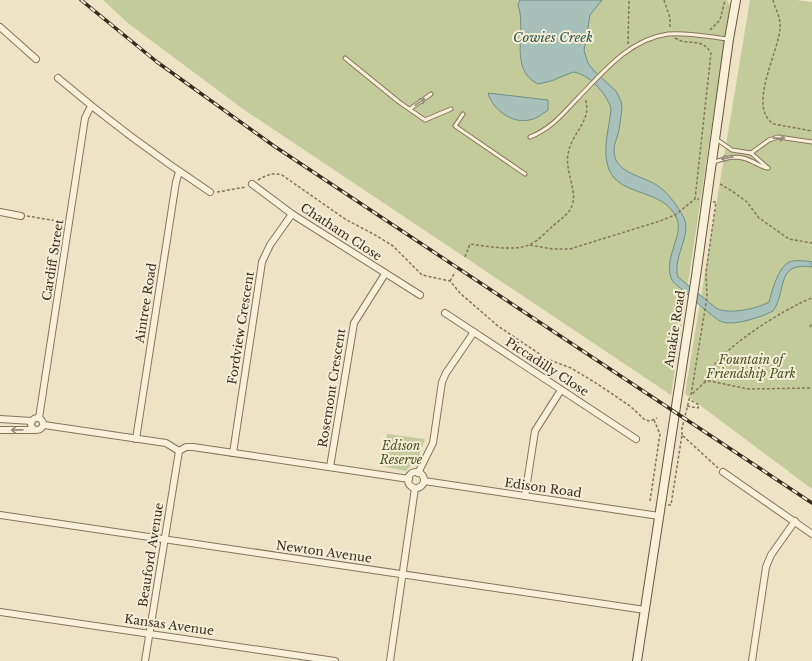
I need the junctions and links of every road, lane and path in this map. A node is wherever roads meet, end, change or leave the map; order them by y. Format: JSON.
{"nodes":[{"id":1,"x":629,"y":0,"type":"edge"},
{"id":2,"x":664,"y":0,"type":"edge"},
{"id":3,"x":725,"y":0,"type":"edge"},
{"id":4,"x":736,"y":0,"type":"edge"},
{"id":5,"x":773,"y":0,"type":"edge"},
{"id":6,"x":0,"y":28,"type":"edge"},
{"id":7,"x":710,"y":30,"type":"dead end"},
{"id":8,"x":671,"y":34,"type":"junction"},
{"id":9,"x":729,"y":39,"type":"junction"},
{"id":10,"x":628,"y":45,"type":"dead end"},
{"id":11,"x":345,"y":58,"type":"dead end"},
{"id":12,"x":36,"y":59,"type":"dead end"},
{"id":13,"x":58,"y":78,"type":"dead end"},
{"id":14,"x":583,"y":93,"type":"junction"},
{"id":15,"x":431,"y":94,"type":"dead end"},
{"id":16,"x":92,"y":106,"type":"junction"},
{"id":17,"x":410,"y":109,"type":"junction"},
{"id":18,"x":451,"y":109,"type":"dead end"},
{"id":19,"x":464,"y":114,"type":"dead end"},
{"id":20,"x":812,"y":130,"type":"edge"},
{"id":21,"x":530,"y":137,"type":"dead end"},
{"id":22,"x":714,"y":138,"type":"junction"},
{"id":23,"x":812,"y":142,"type":"edge"},
{"id":24,"x":751,"y":153,"type":"junction"},
{"id":25,"x":712,"y":162,"type":"junction"},
{"id":26,"x":179,"y":172,"type":"junction"},
{"id":27,"x":525,"y":174,"type":"dead end"},
{"id":28,"x":252,"y":184,"type":"junction"},
{"id":29,"x":720,"y":184,"type":"dead end"},
{"id":30,"x":210,"y":192,"type":"joint"},
{"id":31,"x":700,"y":200,"type":"junction"},
{"id":32,"x":0,"y":212,"type":"edge"},
{"id":33,"x":292,"y":214,"type":"junction"},
{"id":34,"x":21,"y":216,"type":"joint"},
{"id":35,"x":70,"y":223,"type":"junction"},
{"id":36,"x":812,"y":243,"type":"edge"},
{"id":37,"x":530,"y":245,"type":"junction"},
{"id":38,"x":465,"y":257,"type":"dead end"},
{"id":39,"x":455,"y":272,"type":"dead end"},
{"id":40,"x":385,"y":274,"type":"junction"},
{"id":41,"x":450,"y":281,"type":"junction"},
{"id":42,"x":420,"y":295,"type":"dead end"},
{"id":43,"x":812,"y":298,"type":"edge"},
{"id":44,"x":445,"y":313,"type":"dead end"},
{"id":45,"x":812,"y":323,"type":"edge"},
{"id":46,"x":810,"y":327,"type":"dead end"},
{"id":47,"x":474,"y":332,"type":"junction"},
{"id":48,"x":705,"y":382,"type":"junction"},
{"id":49,"x":812,"y":388,"type":"edge"},
{"id":50,"x":561,"y":390,"type":"junction"},
{"id":51,"x":691,"y":396,"type":"junction"},
{"id":52,"x":688,"y":399,"type":"junction"},
{"id":53,"x":687,"y":406,"type":"junction"},
{"id":54,"x":39,"y":418,"type":"junction"},
{"id":55,"x":657,"y":418,"type":"dead end"},
{"id":56,"x":0,"y":419,"type":"edge"},
{"id":57,"x":654,"y":420,"type":"junction"},
{"id":58,"x":32,"y":421,"type":"junction"},
{"id":59,"x":44,"y":425,"type":"junction"},
{"id":60,"x":0,"y":430,"type":"edge"},
{"id":61,"x":34,"y":430,"type":"junction"},
{"id":62,"x":682,"y":435,"type":"junction"},
{"id":63,"x":136,"y":439,"type":"junction"},
{"id":64,"x":636,"y":439,"type":"dead end"},
{"id":65,"x":179,"y":452,"type":"junction"},
{"id":66,"x":233,"y":453,"type":"junction"},
{"id":67,"x":330,"y":467,"type":"junction"},
{"id":68,"x":723,"y":472,"type":"joint"},
{"id":69,"x":418,"y":473,"type":"junction"},
{"id":70,"x":409,"y":478,"type":"junction"},
{"id":71,"x":424,"y":481,"type":"junction"},
{"id":72,"x":415,"y":488,"type":"junction"},
{"id":73,"x":525,"y":496,"type":"junction"},
{"id":74,"x":650,"y":501,"type":"dead end"},
{"id":75,"x":671,"y":505,"type":"dead end"},
{"id":76,"x":0,"y":515,"type":"edge"},
{"id":77,"x":659,"y":516,"type":"junction"},
{"id":78,"x":795,"y":521,"type":"junction"},
{"id":79,"x":812,"y":534,"type":"edge"},
{"id":80,"x":164,"y":540,"type":"junction"},
{"id":81,"x":403,"y":574,"type":"junction"},
{"id":82,"x":645,"y":610,"type":"junction"},
{"id":83,"x":0,"y":612,"type":"edge"},
{"id":84,"x":150,"y":634,"type":"junction"},
{"id":85,"x":145,"y":661,"type":"edge"},
{"id":86,"x":335,"y":661,"type":"edge"},
{"id":87,"x":390,"y":661,"type":"edge"},
{"id":88,"x":637,"y":661,"type":"edge"},
{"id":89,"x":752,"y":661,"type":"edge"}],
"edges":[{"from":1,"to":10,"type":"path"},
{"from":2,"to":8,"type":"path"},
{"from":3,"to":7,"type":"path"},
{"from":4,"to":9,"type":"main road","name":"Anakie Road"},
{"from":5,"to":20,"type":"path"},
{"from":6,"to":12,"type":"street"},
{"from":8,"to":9,"type":"lane"},
{"from":8,"to":14,"type":"lane"},
{"from":8,"to":31,"type":"path"},
{"from":9,"to":22,"type":"main road","name":"Anakie Road"},
{"from":11,"to":17,"type":"lane"},
{"from":13,"to":16,"type":"street"},
{"from":14,"to":21,"type":"lane"},
{"from":14,"to":37,"type":"path"},
{"from":17,"to":15,"type":"lane","one_way":true},
{"from":16,"to":26,"type":"street"},
{"from":16,"to":35,"type":"street","name":"Cardiff Street"},
{"from":17,"to":18,"type":"lane"},
{"from":19,"to":27,"type":"lane"},
{"from":22,"to":24,"type":"lane"},
{"from":22,"to":25,"type":"main road","name":"Anakie Road"},
{"from":24,"to":23,"type":"lane","one_way":true},
{"from":24,"to":25,"type":"lane","one_way":true},
{"from":25,"to":31,"type":"main road","name":"Anakie Road"},
{"from":26,"to":30,"type":"street"},
{"from":26,"to":63,"type":"street","name":"Aintree Road"},
{"from":28,"to":30,"type":"path"},
{"from":28,"to":33,"type":"street","name":"Chatham Close"},
{"from":28,"to":41,"type":"path"},
{"from":29,"to":36,"type":"path"},
{"from":31,"to":37,"type":"path"},
{"from":31,"to":51,"type":"path"},
{"from":31,"to":77,"type":"main road","name":"Anakie Road"},
{"from":32,"to":34,"type":"street"},
{"from":33,"to":40,"type":"street","name":"Chatham Close"},
{"from":33,"to":66,"type":"street","name":"Fordview Crescent"},
{"from":34,"to":35,"type":"path"},
{"from":35,"to":54,"type":"street","name":"Cardiff Street"},
{"from":37,"to":38,"type":"path"},
{"from":39,"to":41,"type":"path"},
{"from":40,"to":42,"type":"street","name":"Chatham Close"},
{"from":40,"to":67,"type":"street","name":"Rosemont Crescent"},
{"from":41,"to":57,"type":"path"},
{"from":43,"to":48,"type":"path"},
{"from":44,"to":47,"type":"street","name":"Piccadilly Close"},
{"from":45,"to":46,"type":"path"},
{"from":47,"to":50,"type":"street","name":"Piccadilly Close"},
{"from":47,"to":69,"type":"street"},
{"from":48,"to":49,"type":"path"},
{"from":48,"to":51,"type":"path"},
{"from":50,"to":64,"type":"street","name":"Piccadilly Close"},
{"from":50,"to":73,"type":"street"},
{"from":51,"to":52,"type":"path"},
{"from":52,"to":53,"type":"path"},
{"from":52,"to":53,"type":"path"},
{"from":53,"to":62,"type":"path"},
{"from":54,"to":58,"type":"street"},
{"from":54,"to":59,"type":"street"},
{"from":55,"to":57,"type":"path"},
{"from":56,"to":58,"type":"street"},
{"from":57,"to":74,"type":"path"},
{"from":58,"to":61,"type":"street"},
{"from":59,"to":61,"type":"street"},
{"from":59,"to":63,"type":"street"},
{"from":61,"to":60,"type":"street","one_way":true},
{"from":62,"to":68,"type":"path"},
{"from":62,"to":75,"type":"path"},
{"from":63,"to":65,"type":"street"},
{"from":65,"to":66,"type":"street"},
{"from":65,"to":80,"type":"street","name":"Beauford Avenue"},
{"from":66,"to":67,"type":"street"},
{"from":67,"to":70,"type":"street"},
{"from":68,"to":78,"type":"street"},
{"from":69,"to":70,"type":"street"},
{"from":69,"to":71,"type":"street"},
{"from":70,"to":72,"type":"street"},
{"from":71,"to":72,"type":"street"},
{"from":71,"to":73,"type":"street","name":"Edison Road"},
{"from":72,"to":81,"type":"street"},
{"from":73,"to":77,"type":"street","name":"Edison Road"},
{"from":76,"to":80,"type":"street","name":"Newton Avenue"},
{"from":77,"to":82,"type":"main road","name":"Anakie Road"},
{"from":78,"to":79,"type":"street"},
{"from":78,"to":89,"type":"street"},
{"from":80,"to":81,"type":"street","name":"Newton Avenue"},
{"from":80,"to":84,"type":"street","name":"Beauford Avenue"},
{"from":81,"to":82,"type":"street","name":"Newton Avenue"},
{"from":81,"to":87,"type":"street"},
{"from":82,"to":88,"type":"main road","name":"Anakie Road"},
{"from":83,"to":84,"type":"street","name":"Kansas Avenue"},
{"from":84,"to":85,"type":"street","name":"Beauford Avenue"},
{"from":84,"to":86,"type":"street","name":"Kansas Avenue"}]}
